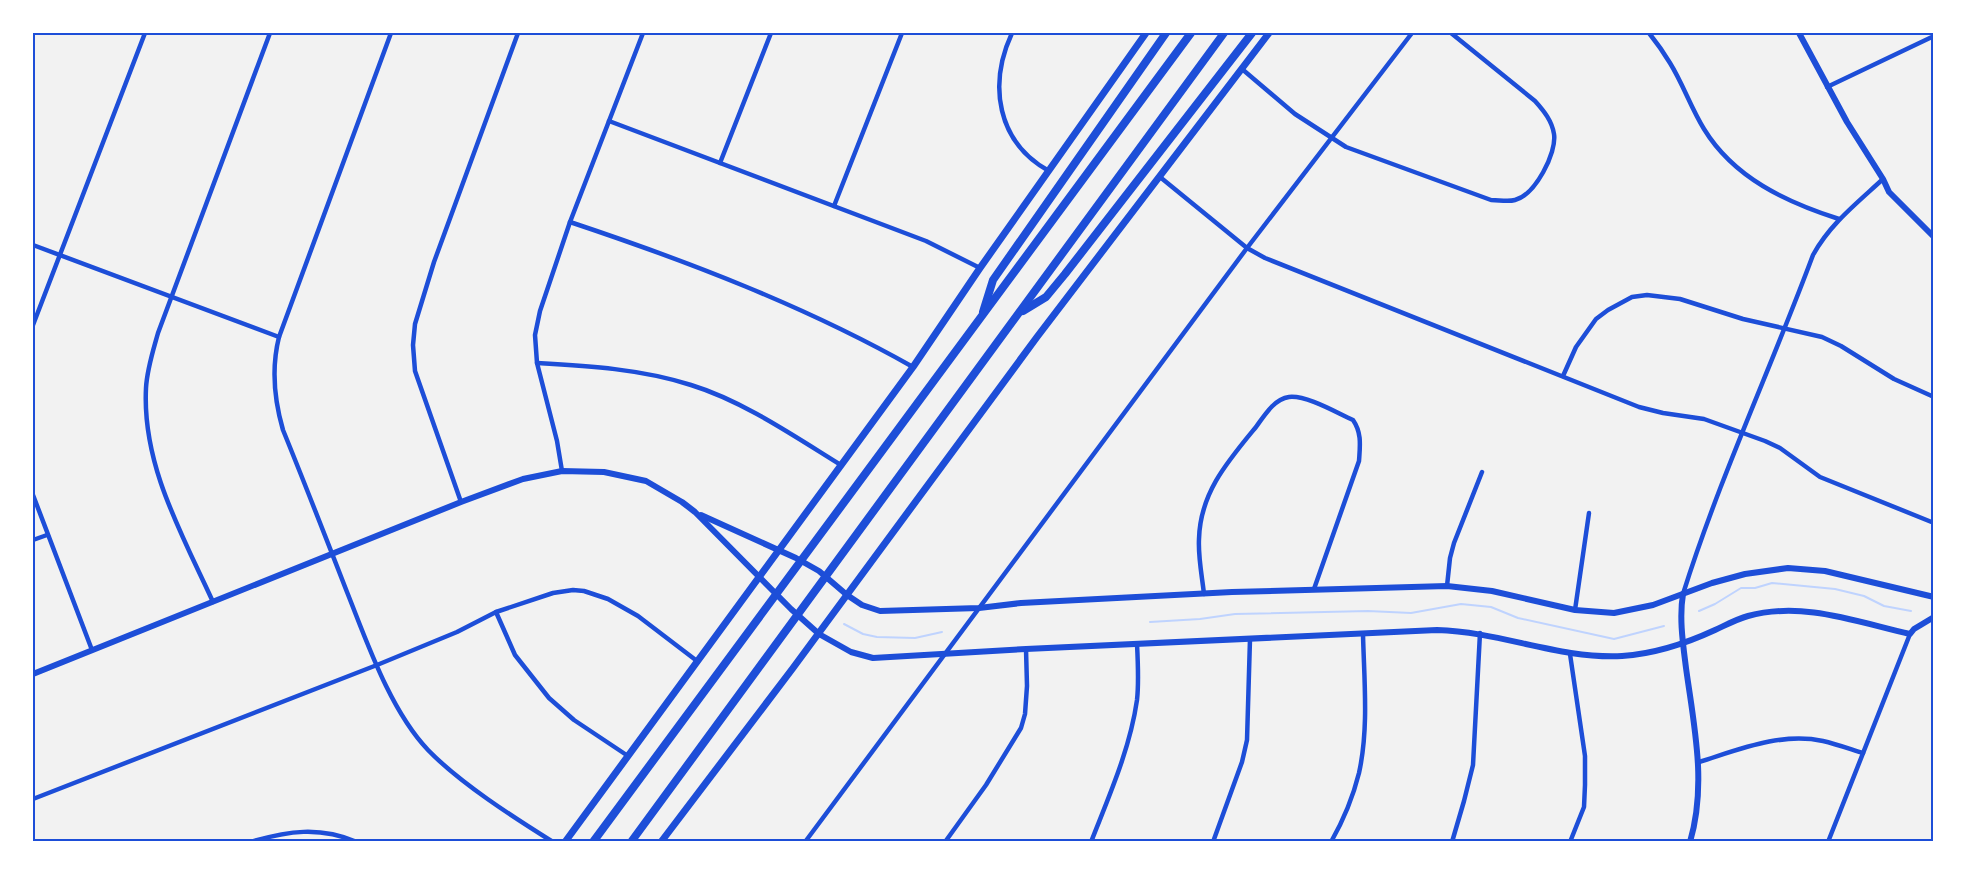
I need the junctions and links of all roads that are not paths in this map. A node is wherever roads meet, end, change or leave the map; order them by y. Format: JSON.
{"nodes":[{"id":1,"x":145,"y":33,"type":"edge"},
{"id":2,"x":270,"y":33,"type":"edge"},
{"id":3,"x":391,"y":33,"type":"edge"},
{"id":4,"x":518,"y":33,"type":"edge"},
{"id":5,"x":643,"y":33,"type":"edge"},
{"id":6,"x":771,"y":33,"type":"edge"},
{"id":7,"x":902,"y":33,"type":"edge"},
{"id":8,"x":1012,"y":33,"type":"edge"},
{"id":9,"x":1146,"y":33,"type":"edge"},
{"id":10,"x":1167,"y":33,"type":"edge"},
{"id":11,"x":1191,"y":33,"type":"edge"},
{"id":12,"x":1224,"y":33,"type":"edge"},
{"id":13,"x":1252,"y":33,"type":"edge"},
{"id":14,"x":1269,"y":33,"type":"edge"},
{"id":15,"x":1412,"y":33,"type":"edge"},
{"id":16,"x":1451,"y":33,"type":"edge"},
{"id":17,"x":1649,"y":33,"type":"edge"},
{"id":18,"x":1799,"y":33,"type":"edge"},
{"id":19,"x":1932,"y":37,"type":"edge"},
{"id":20,"x":1242,"y":69,"type":"junction"},
{"id":21,"x":1827,"y":87,"type":"junction"},
{"id":22,"x":609,"y":121,"type":"junction"},
{"id":23,"x":1331,"y":140,"type":"junction"},
{"id":24,"x":720,"y":163,"type":"junction"},
{"id":25,"x":1048,"y":171,"type":"junction"},
{"id":26,"x":1160,"y":177,"type":"junction"},
{"id":27,"x":1883,"y":179,"type":"junction"},
{"id":28,"x":834,"y":206,"type":"junction"},
{"id":29,"x":1839,"y":219,"type":"junction"},
{"id":30,"x":570,"y":222,"type":"junction"},
{"id":31,"x":1934,"y":237,"type":"edge"},
{"id":32,"x":33,"y":245,"type":"edge"},
{"id":33,"x":1247,"y":248,"type":"junction"},
{"id":34,"x":59,"y":255,"type":"junction"},
{"id":35,"x":980,"y":268,"type":"junction"},
{"id":36,"x":171,"y":297,"type":"junction"},
{"id":37,"x":1020,"y":313,"type":"junction"},
{"id":38,"x":981,"y":319,"type":"junction"},
{"id":39,"x":33,"y":325,"type":"edge"},
{"id":40,"x":1785,"y":330,"type":"junction"},
{"id":41,"x":279,"y":337,"type":"junction"},
{"id":42,"x":537,"y":363,"type":"junction"},
{"id":43,"x":913,"y":367,"type":"junction"},
{"id":44,"x":1563,"y":376,"type":"junction"},
{"id":45,"x":1934,"y":397,"type":"edge"},
{"id":46,"x":1743,"y":432,"type":"junction"},
{"id":47,"x":841,"y":465,"type":"junction"},
{"id":48,"x":562,"y":471,"type":"junction"},
{"id":49,"x":1482,"y":472,"type":"dead end"},
{"id":50,"x":33,"y":495,"type":"edge"},
{"id":51,"x":461,"y":502,"type":"junction"},
{"id":52,"x":695,"y":512,"type":"junction"},
{"id":53,"x":1589,"y":513,"type":"dead end"},
{"id":54,"x":1934,"y":523,"type":"edge"},
{"id":55,"x":47,"y":535,"type":"junction"},
{"id":56,"x":33,"y":540,"type":"edge"},
{"id":57,"x":779,"y":550,"type":"junction"},
{"id":58,"x":332,"y":554,"type":"junction"},
{"id":59,"x":759,"y":577,"type":"junction"},
{"id":60,"x":1447,"y":586,"type":"junction"},
{"id":61,"x":1314,"y":589,"type":"junction"},
{"id":62,"x":1204,"y":594,"type":"junction"},
{"id":63,"x":1683,"y":594,"type":"junction"},
{"id":64,"x":847,"y":595,"type":"junction"},
{"id":65,"x":1934,"y":597,"type":"edge"},
{"id":66,"x":213,"y":602,"type":"junction"},
{"id":67,"x":979,"y":608,"type":"junction"},
{"id":68,"x":1575,"y":610,"type":"junction"},
{"id":69,"x":496,"y":612,"type":"junction"},
{"id":70,"x":1934,"y":617,"type":"edge"},
{"id":71,"x":1480,"y":633,"type":"junction"},
{"id":72,"x":819,"y":634,"type":"junction"},
{"id":73,"x":1363,"y":634,"type":"junction"},
{"id":74,"x":1910,"y":634,"type":"junction"},
{"id":75,"x":1250,"y":639,"type":"junction"},
{"id":76,"x":1682,"y":642,"type":"junction"},
{"id":77,"x":1137,"y":644,"type":"junction"},
{"id":78,"x":1026,"y":649,"type":"junction"},
{"id":79,"x":92,"y":650,"type":"junction"},
{"id":80,"x":944,"y":654,"type":"junction"},
{"id":81,"x":1570,"y":654,"type":"junction"},
{"id":82,"x":697,"y":661,"type":"junction"},
{"id":83,"x":377,"y":665,"type":"junction"},
{"id":84,"x":33,"y":674,"type":"edge"},
{"id":85,"x":1863,"y":753,"type":"junction"},
{"id":86,"x":628,"y":756,"type":"junction"},
{"id":87,"x":1699,"y":762,"type":"junction"},
{"id":88,"x":33,"y":799,"type":"edge"},
{"id":89,"x":346,"y":840,"type":"edge"},
{"id":90,"x":250,"y":842,"type":"edge"},
{"id":91,"x":357,"y":842,"type":"edge"},
{"id":92,"x":553,"y":842,"type":"edge"},
{"id":93,"x":565,"y":842,"type":"edge"},
{"id":94,"x":592,"y":842,"type":"edge"},
{"id":95,"x":631,"y":842,"type":"edge"},
{"id":96,"x":661,"y":842,"type":"edge"},
{"id":97,"x":806,"y":842,"type":"edge"},
{"id":98,"x":945,"y":842,"type":"edge"},
{"id":99,"x":1091,"y":842,"type":"edge"},
{"id":100,"x":1213,"y":842,"type":"edge"},
{"id":101,"x":1330,"y":842,"type":"edge"},
{"id":102,"x":1452,"y":842,"type":"edge"},
{"id":103,"x":1570,"y":842,"type":"edge"},
{"id":104,"x":1690,"y":842,"type":"edge"},
{"id":105,"x":1828,"y":842,"type":"edge"}],
"edges":[{"from":1,"to":34,"type":"street"},
{"from":2,"to":36,"type":"street"},
{"from":3,"to":41,"type":"street"},
{"from":4,"to":51,"type":"street"},
{"from":5,"to":22,"type":"street"},
{"from":6,"to":24,"type":"street"},
{"from":7,"to":28,"type":"street"},
{"from":8,"to":25,"type":"street"},
{"from":9,"to":25,"type":"main road"},
{"from":10,"to":38,"type":"highway"},
{"from":11,"to":38,"type":"highway"},
{"from":12,"to":37,"type":"highway"},
{"from":13,"to":37,"type":"highway"},
{"from":14,"to":20,"type":"main road"},
{"from":15,"to":23,"type":"street"},
{"from":16,"to":23,"type":"street"},
{"from":17,"to":29,"type":"street"},
{"from":18,"to":21,"type":"street"},
{"from":19,"to":21,"type":"street"},
{"from":20,"to":23,"type":"street"},
{"from":20,"to":26,"type":"main road"},
{"from":21,"to":27,"type":"street"},
{"from":22,"to":24,"type":"street"},
{"from":22,"to":30,"type":"street"},
{"from":23,"to":33,"type":"street"},
{"from":24,"to":28,"type":"street"},
{"from":25,"to":35,"type":"main road"},
{"from":26,"to":33,"type":"street"},
{"from":26,"to":64,"type":"main road"},
{"from":27,"to":29,"type":"street"},
{"from":27,"to":31,"type":"street"},
{"from":28,"to":35,"type":"street"},
{"from":29,"to":40,"type":"street"},
{"from":30,"to":42,"type":"street"},
{"from":30,"to":43,"type":"street"},
{"from":32,"to":34,"type":"street"},
{"from":33,"to":44,"type":"street"},
{"from":33,"to":67,"type":"street"},
{"from":34,"to":36,"type":"street"},
{"from":34,"to":39,"type":"street"},
{"from":35,"to":43,"type":"main road"},
{"from":36,"to":41,"type":"street"},
{"from":36,"to":66,"type":"street"},
{"from":37,"to":95,"type":"highway"},
{"from":38,"to":94,"type":"highway"},
{"from":40,"to":44,"type":"street"},
{"from":40,"to":45,"type":"street"},
{"from":40,"to":46,"type":"street"},
{"from":41,"to":58,"type":"street"},
{"from":42,"to":47,"type":"street"},
{"from":42,"to":48,"type":"street"},
{"from":43,"to":47,"type":"main road"},
{"from":44,"to":46,"type":"street"},
{"from":46,"to":54,"type":"street"},
{"from":46,"to":63,"type":"street"},
{"from":47,"to":57,"type":"main road"},
{"from":48,"to":51,"type":"street"},
{"from":48,"to":52,"type":"street"},
{"from":49,"to":60,"type":"street"},
{"from":50,"to":55,"type":"street"},
{"from":51,"to":58,"type":"street"},
{"from":52,"to":57,"type":"street"},
{"from":52,"to":59,"type":"street"},
{"from":53,"to":68,"type":"street"},
{"from":55,"to":56,"type":"street"},
{"from":55,"to":79,"type":"street"},
{"from":57,"to":59,"type":"main road"},
{"from":57,"to":64,"type":"street"},
{"from":58,"to":66,"type":"street"},
{"from":58,"to":83,"type":"street"},
{"from":59,"to":72,"type":"street"},
{"from":59,"to":82,"type":"main road"},
{"from":60,"to":61,"type":"street"},
{"from":60,"to":68,"type":"street"},
{"from":61,"to":62,"type":"street"},
{"from":61,"to":62,"type":"street"},
{"from":62,"to":67,"type":"street"},
{"from":63,"to":65,"type":"street"},
{"from":63,"to":68,"type":"street"},
{"from":63,"to":76,"type":"street"},
{"from":64,"to":67,"type":"street"},
{"from":64,"to":72,"type":"main road"},
{"from":66,"to":79,"type":"street"},
{"from":67,"to":80,"type":"street"},
{"from":69,"to":82,"type":"street"},
{"from":69,"to":83,"type":"street"},
{"from":69,"to":86,"type":"street"},
{"from":70,"to":74,"type":"street"},
{"from":71,"to":73,"type":"street"},
{"from":71,"to":81,"type":"street"},
{"from":71,"to":102,"type":"street"},
{"from":72,"to":80,"type":"street"},
{"from":72,"to":96,"type":"main road"},
{"from":73,"to":75,"type":"street"},
{"from":73,"to":101,"type":"street"},
{"from":74,"to":76,"type":"street"},
{"from":74,"to":85,"type":"street"},
{"from":75,"to":77,"type":"street"},
{"from":75,"to":100,"type":"street"},
{"from":76,"to":81,"type":"street"},
{"from":76,"to":87,"type":"street"},
{"from":77,"to":78,"type":"street"},
{"from":77,"to":99,"type":"street"},
{"from":78,"to":80,"type":"street"},
{"from":78,"to":98,"type":"street"},
{"from":79,"to":84,"type":"street"},
{"from":80,"to":97,"type":"street"},
{"from":81,"to":103,"type":"street"},
{"from":82,"to":86,"type":"main road"},
{"from":83,"to":88,"type":"street"},
{"from":83,"to":92,"type":"street"},
{"from":85,"to":87,"type":"street"},
{"from":85,"to":105,"type":"street"},
{"from":86,"to":93,"type":"main road"},
{"from":87,"to":104,"type":"street"},
{"from":89,"to":90,"type":"street"},
{"from":89,"to":91,"type":"street"}]}
